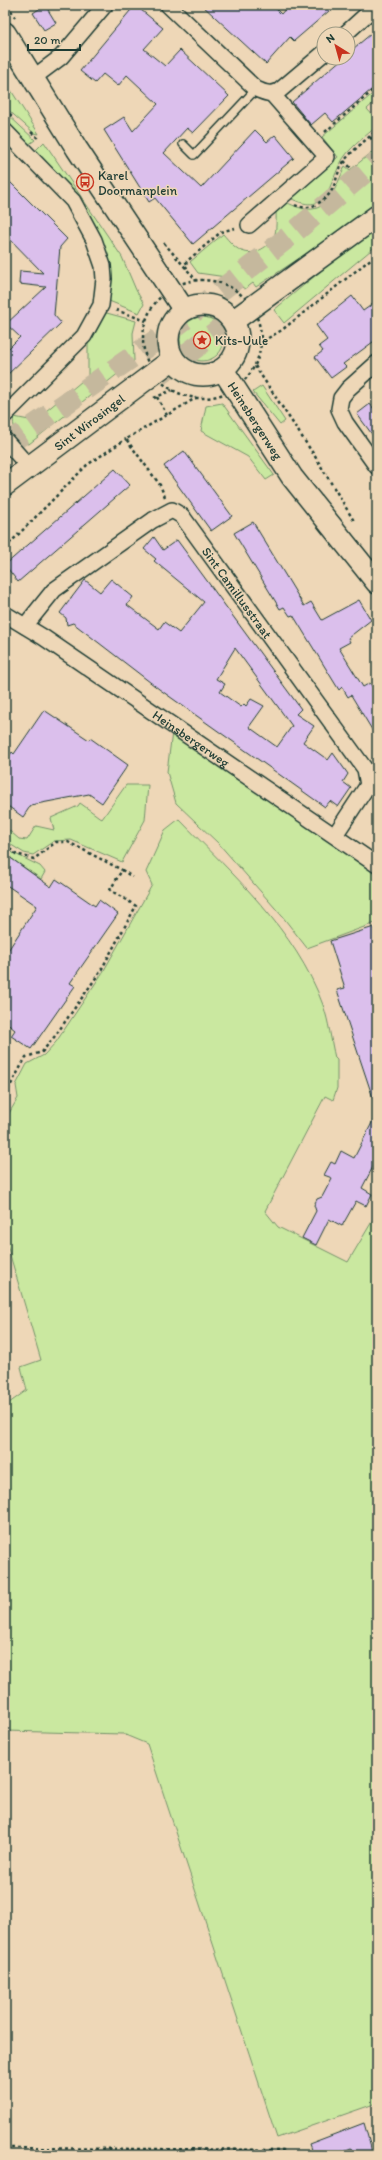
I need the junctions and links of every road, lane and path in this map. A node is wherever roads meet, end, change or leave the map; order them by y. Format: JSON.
{"nodes":[{"id":1,"x":105,"y":5,"type":"edge"},
{"id":2,"x":168,"y":5,"type":"edge"},
{"id":3,"x":377,"y":5,"type":"edge"},
{"id":4,"x":354,"y":26,"type":"edge"},
{"id":5,"x":5,"y":33,"type":"edge"},
{"id":6,"x":316,"y":61,"type":"edge"},
{"id":7,"x":33,"y":78,"type":"junction"},
{"id":8,"x":377,"y":87,"type":"edge"},
{"id":9,"x":264,"y":92,"type":"junction"},
{"id":10,"x":377,"y":104,"type":"edge"},
{"id":11,"x":377,"y":110,"type":"edge"},
{"id":12,"x":377,"y":130,"type":"edge"},
{"id":13,"x":5,"y":131,"type":"edge"},
{"id":14,"x":370,"y":137,"type":"junction"},
{"id":15,"x":314,"y":142,"type":"junction"},
{"id":16,"x":183,"y":144,"type":"dead end"},
{"id":17,"x":377,"y":146,"type":"edge"},
{"id":18,"x":344,"y":161,"type":"junction"},
{"id":19,"x":352,"y":169,"type":"dead end"},
{"id":20,"x":281,"y":197,"type":"junction"},
{"id":21,"x":377,"y":216,"type":"edge"},
{"id":22,"x":249,"y":224,"type":"joint"},
{"id":23,"x":377,"y":254,"type":"edge"},
{"id":24,"x":184,"y":268,"type":"dead end"},
{"id":25,"x":101,"y":305,"type":"junction"},
{"id":26,"x":184,"y":310,"type":"junction"},
{"id":27,"x":146,"y":321,"type":"dead end"},
{"id":28,"x":233,"y":321,"type":"junction"},
{"id":29,"x":263,"y":341,"type":"dead end"},
{"id":30,"x":173,"y":359,"type":"junction"},
{"id":31,"x":377,"y":363,"type":"edge"},
{"id":32,"x":255,"y":366,"type":"dead end"},
{"id":33,"x":222,"y":370,"type":"junction"},
{"id":34,"x":157,"y":397,"type":"dead end"},
{"id":35,"x":196,"y":398,"type":"dead end"},
{"id":36,"x":5,"y":414,"type":"edge"},
{"id":37,"x":167,"y":415,"type":"junction"},
{"id":38,"x":126,"y":439,"type":"junction"},
{"id":39,"x":5,"y":440,"type":"edge"},
{"id":40,"x":377,"y":467,"type":"edge"},
{"id":41,"x":30,"y":468,"type":"junction"},
{"id":42,"x":5,"y":485,"type":"edge"},
{"id":43,"x":172,"y":510,"type":"junction"},
{"id":44,"x":357,"y":526,"type":"dead end"},
{"id":45,"x":5,"y":548,"type":"edge"},
{"id":46,"x":377,"y":583,"type":"edge"},
{"id":47,"x":5,"y":614,"type":"edge"},
{"id":48,"x":25,"y":626,"type":"junction"},
{"id":49,"x":334,"y":835,"type":"junction"},
{"id":50,"x":5,"y":845,"type":"edge"},
{"id":51,"x":377,"y":865,"type":"edge"},
{"id":52,"x":122,"y":870,"type":"junction"},
{"id":53,"x":132,"y":877,"type":"dead end"},
{"id":54,"x":8,"y":1090,"type":"dead end"},
{"id":55,"x":5,"y":2148,"type":"edge"},
{"id":56,"x":286,"y":2155,"type":"edge"}],
"edges":[{"from":1,"to":7,"type":"street"},
{"from":2,"to":9,"type":"street"},
{"from":3,"to":4,"type":"street"},
{"from":5,"to":7,"type":"main road"},
{"from":6,"to":9,"type":"street"},
{"from":7,"to":26,"type":"main road"},
{"from":8,"to":15,"type":"path"},
{"from":9,"to":15,"type":"street"},
{"from":9,"to":16,"type":"lane"},
{"from":10,"to":11,"type":"path"},
{"from":12,"to":14,"type":"path"},
{"from":13,"to":25,"type":"street"},
{"from":14,"to":17,"type":"path"},
{"from":14,"to":18,"type":"path"},
{"from":15,"to":20,"type":"street"},
{"from":18,"to":19,"type":"path"},
{"from":18,"to":20,"type":"path"},
{"from":20,"to":22,"type":"street"},
{"from":21,"to":28,"type":"main road"},
{"from":22,"to":24,"type":"path"},
{"from":23,"to":29,"type":"path"},
{"from":25,"to":27,"type":"path"},
{"from":25,"to":36,"type":"street"},
{"from":26,"to":28,"type":"main road"},
{"from":26,"to":30,"type":"main road"},
{"from":28,"to":33,"type":"main road"},
{"from":30,"to":33,"type":"main road"},
{"from":30,"to":41,"type":"main road","name":"Sint Wirosingel"},
{"from":31,"to":40,"type":"street"},
{"from":32,"to":44,"type":"path"},
{"from":33,"to":46,"type":"main road","name":"Heinsbergerweg"},
{"from":34,"to":37,"type":"path"},
{"from":35,"to":37,"type":"path"},
{"from":37,"to":38,"type":"path"},
{"from":38,"to":43,"type":"path"},
{"from":38,"to":45,"type":"path"},
{"from":39,"to":41,"type":"street"},
{"from":41,"to":42,"type":"main road","name":"Sint Wirosingel"},
{"from":43,"to":48,"type":"street"},
{"from":43,"to":49,"type":"street","name":"Sint Camillusstraat"},
{"from":47,"to":48,"type":"street","name":"Heinsbergerweg"},
{"from":48,"to":49,"type":"street","name":"Heinsbergerweg"},
{"from":49,"to":51,"type":"street","name":"Heinsbergerweg"},
{"from":50,"to":52,"type":"path"},
{"from":52,"to":53,"type":"path"},
{"from":52,"to":54,"type":"path"},
{"from":55,"to":56,"type":"path"}]}
